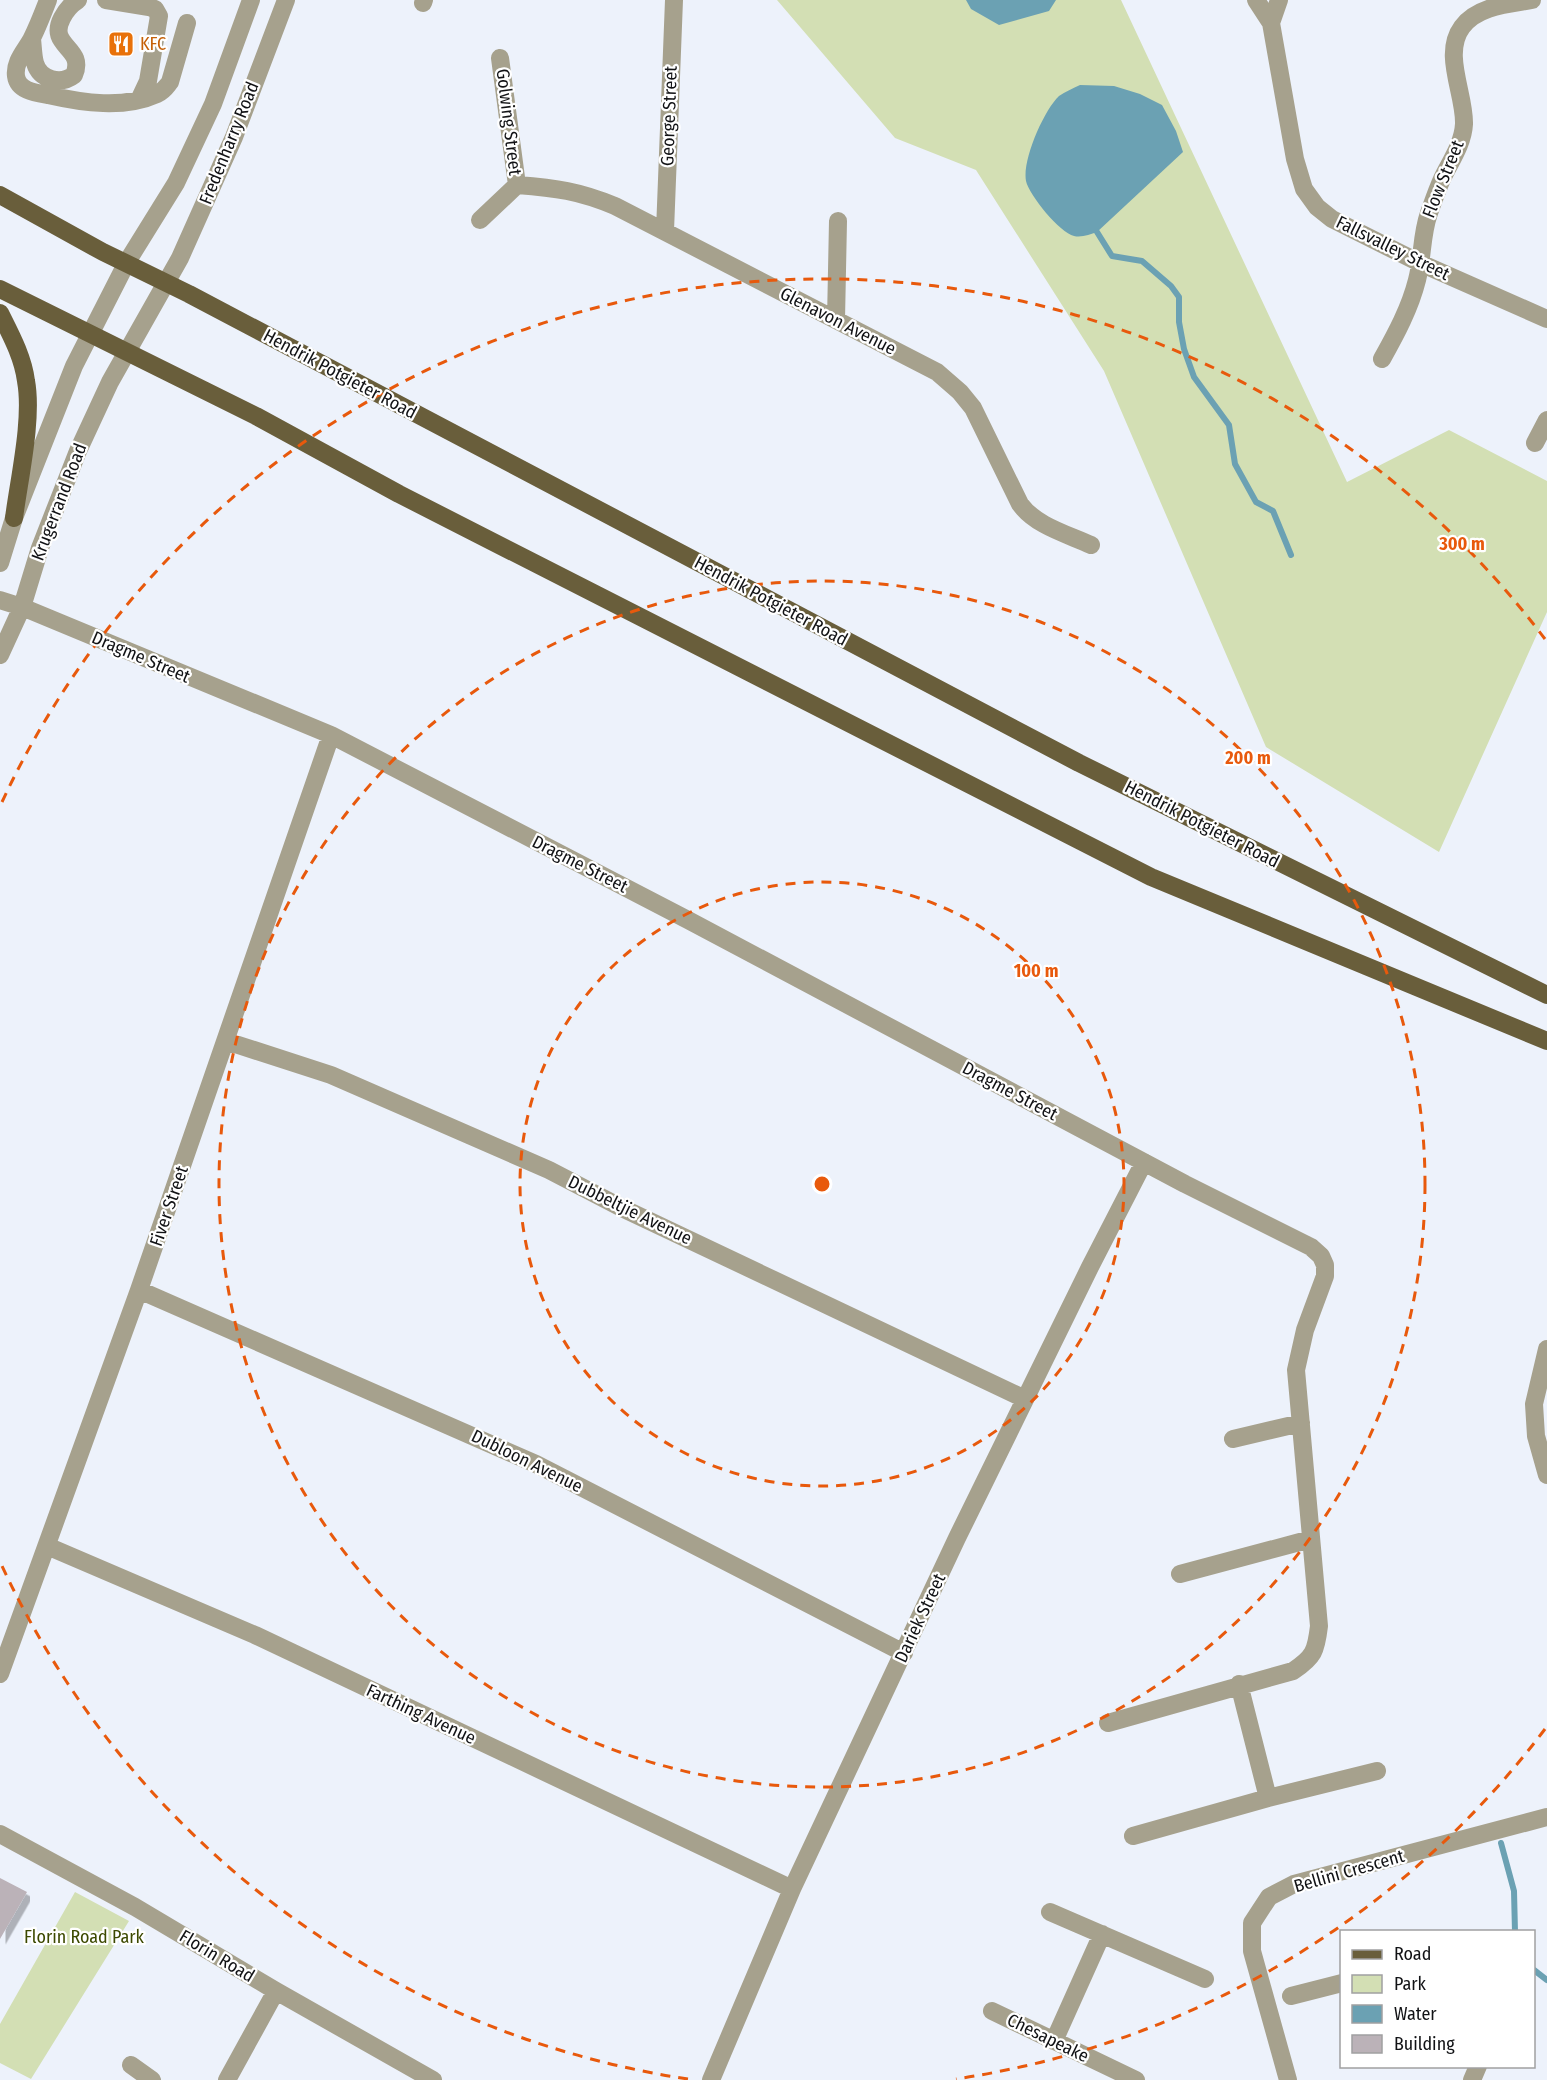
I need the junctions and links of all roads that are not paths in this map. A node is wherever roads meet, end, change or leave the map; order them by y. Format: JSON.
{"nodes":[{"id":1,"x":48,"y":0,"type":"edge"},
{"id":2,"x":78,"y":0,"type":"edge"},
{"id":3,"x":106,"y":0,"type":"edge"},
{"id":4,"x":250,"y":0,"type":"edge"},
{"id":5,"x":674,"y":0,"type":"edge"},
{"id":6,"x":1256,"y":0,"type":"edge"},
{"id":7,"x":1280,"y":0,"type":"edge"},
{"id":8,"x":1532,"y":0,"type":"edge"},
{"id":9,"x":280,"y":2,"type":"edge"},
{"id":10,"x":187,"y":23,"type":"dead end"},
{"id":11,"x":1271,"y":23,"type":"junction"},
{"id":12,"x":32,"y":39,"type":"junction"},
{"id":13,"x":500,"y":58,"type":"dead end"},
{"id":14,"x":140,"y":98,"type":"junction"},
{"id":15,"x":517,"y":185,"type":"junction"},
{"id":16,"x":0,"y":195,"type":"edge"},
{"id":17,"x":480,"y":220,"type":"dead end"},
{"id":18,"x":838,"y":221,"type":"dead end"},
{"id":19,"x":665,"y":231,"type":"junction"},
{"id":20,"x":127,"y":262,"type":"junction"},
{"id":21,"x":1420,"y":263,"type":"junction"},
{"id":22,"x":167,"y":283,"type":"junction"},
{"id":23,"x":0,"y":289,"type":"edge"},
{"id":24,"x":0,"y":313,"type":"edge"},
{"id":25,"x":1547,"y":319,"type":"edge"},
{"id":26,"x":836,"y":320,"type":"junction"},
{"id":27,"x":90,"y":334,"type":"junction"},
{"id":28,"x":128,"y":352,"type":"junction"},
{"id":29,"x":1382,"y":359,"type":"dead end"},
{"id":30,"x":1547,"y":420,"type":"edge"},
{"id":31,"x":1535,"y":443,"type":"dead end"},
{"id":32,"x":14,"y":518,"type":"junction"},
{"id":33,"x":1091,"y":544,"type":"dead end"},
{"id":34,"x":0,"y":563,"type":"edge"},
{"id":35,"x":0,"y":600,"type":"edge"},
{"id":36,"x":22,"y":607,"type":"junction"},
{"id":37,"x":0,"y":655,"type":"edge"},
{"id":38,"x":331,"y":735,"type":"junction"},
{"id":39,"x":1547,"y":995,"type":"edge"},
{"id":40,"x":226,"y":1041,"type":"junction"},
{"id":41,"x":1547,"y":1041,"type":"edge"},
{"id":42,"x":1144,"y":1162,"type":"junction"},
{"id":43,"x":139,"y":1290,"type":"junction"},
{"id":44,"x":1547,"y":1349,"type":"edge"},
{"id":45,"x":1025,"y":1399,"type":"junction"},
{"id":46,"x":1301,"y":1423,"type":"junction"},
{"id":47,"x":1233,"y":1439,"type":"dead end"},
{"id":48,"x":1547,"y":1475,"type":"edge"},
{"id":49,"x":1311,"y":1539,"type":"junction"},
{"id":50,"x":47,"y":1546,"type":"junction"},
{"id":51,"x":1180,"y":1574,"type":"dead end"},
{"id":52,"x":904,"y":1653,"type":"junction"},
{"id":53,"x":0,"y":1674,"type":"edge"},
{"id":54,"x":1239,"y":1684,"type":"junction"},
{"id":55,"x":1108,"y":1723,"type":"dead end"},
{"id":56,"x":1377,"y":1771,"type":"dead end"},
{"id":57,"x":1268,"y":1798,"type":"junction"},
{"id":58,"x":1547,"y":1817,"type":"edge"},
{"id":59,"x":0,"y":1834,"type":"edge"},
{"id":60,"x":1132,"y":1836,"type":"dead end"},
{"id":61,"x":792,"y":1889,"type":"junction"},
{"id":62,"x":1050,"y":1912,"type":"dead end"},
{"id":63,"x":1102,"y":1934,"type":"junction"},
{"id":64,"x":1205,"y":1979,"type":"dead end"},
{"id":65,"x":1340,"y":1983,"type":"edge"},
{"id":66,"x":276,"y":1991,"type":"junction"},
{"id":67,"x":1291,"y":1996,"type":"dead end"},
{"id":68,"x":992,"y":2011,"type":"dead end"},
{"id":69,"x":1054,"y":2041,"type":"junction"},
{"id":70,"x":131,"y":2065,"type":"dead end"},
{"id":71,"x":152,"y":2080,"type":"edge"},
{"id":72,"x":227,"y":2080,"type":"edge"},
{"id":73,"x":433,"y":2080,"type":"edge"},
{"id":74,"x":711,"y":2080,"type":"edge"},
{"id":75,"x":1136,"y":2080,"type":"edge"},
{"id":76,"x":1288,"y":2080,"type":"edge"}],
"edges":[{"from":1,"to":12,"type":"street"},
{"from":2,"to":12,"type":"street"},
{"from":3,"to":14,"type":"street"},
{"from":4,"to":20,"type":"street","name":"Fredenharry Road"},
{"from":5,"to":19,"type":"street","name":"George Street"},
{"from":6,"to":11,"type":"street","name":"Fallsvalley Street"},
{"from":7,"to":11,"type":"street"},
{"from":8,"to":21,"type":"street","name":"Flow Street"},
{"from":9,"to":22,"type":"street","name":"Fredenharry Road"},
{"from":10,"to":14,"type":"street"},
{"from":11,"to":21,"type":"street","name":"Fallsvalley Street"},
{"from":12,"to":14,"type":"street"},
{"from":13,"to":15,"type":"street","name":"Golwing Street"},
{"from":15,"to":17,"type":"street"},
{"from":15,"to":19,"type":"street","name":"Glenavon Avenue"},
{"from":16,"to":20,"type":"main road","name":"Hendrik Potgieter Road"},
{"from":18,"to":26,"type":"street"},
{"from":19,"to":26,"type":"street","name":"Glenavon Avenue"},
{"from":20,"to":22,"type":"main road","name":"Hendrik Potgieter Road"},
{"from":20,"to":27,"type":"street","name":"Fredenharry Road"},
{"from":21,"to":25,"type":"street","name":"Fallsvalley Street"},
{"from":21,"to":29,"type":"street","name":"Flow Street"},
{"from":22,"to":28,"type":"street","name":"Fredenharry Road"},
{"from":22,"to":39,"type":"main road","name":"Hendrik Potgieter Road"},
{"from":23,"to":27,"type":"main road"},
{"from":24,"to":32,"type":"main road"},
{"from":26,"to":33,"type":"street","name":"Glenavon Avenue"},
{"from":27,"to":28,"type":"main road"},
{"from":27,"to":32,"type":"street","name":"Krugerrand Road"},
{"from":28,"to":36,"type":"street","name":"Krugerrand Road"},
{"from":28,"to":41,"type":"main road"},
{"from":30,"to":31,"type":"street"},
{"from":32,"to":34,"type":"street","name":"Krugerrand Road"},
{"from":35,"to":36,"type":"street","name":"Dragme Street"},
{"from":36,"to":37,"type":"street","name":"Krugerrand Road"},
{"from":36,"to":38,"type":"street","name":"Dragme Street"},
{"from":38,"to":40,"type":"street","name":"Fiver Street"},
{"from":38,"to":42,"type":"street","name":"Dragme Street"},
{"from":40,"to":43,"type":"street","name":"Fiver Street"},
{"from":40,"to":45,"type":"street","name":"Dubbeltjie Avenue"},
{"from":42,"to":45,"type":"street","name":"Dariek Street"},
{"from":42,"to":46,"type":"street","name":"Dragme Street"},
{"from":43,"to":50,"type":"street","name":"Fiver Street"},
{"from":43,"to":52,"type":"street","name":"Dubloon Avenue"},
{"from":44,"to":48,"type":"street"},
{"from":45,"to":52,"type":"street","name":"Dariek Street"},
{"from":46,"to":47,"type":"street"},
{"from":46,"to":49,"type":"street"},
{"from":49,"to":51,"type":"street"},
{"from":49,"to":54,"type":"street"},
{"from":50,"to":53,"type":"street","name":"Fiver Street"},
{"from":50,"to":61,"type":"street","name":"Farthing Avenue"},
{"from":52,"to":61,"type":"street","name":"Dariek Street"},
{"from":54,"to":55,"type":"street"},
{"from":54,"to":57,"type":"street"},
{"from":56,"to":57,"type":"street"},
{"from":57,"to":60,"type":"street"},
{"from":58,"to":76,"type":"street","name":"Bellini Crescent"},
{"from":59,"to":66,"type":"street","name":"Florin Road"},
{"from":61,"to":74,"type":"street","name":"Dariek Street"},
{"from":62,"to":63,"type":"street"},
{"from":63,"to":64,"type":"street"},
{"from":63,"to":69,"type":"street"},
{"from":65,"to":67,"type":"street"},
{"from":66,"to":72,"type":"street"},
{"from":66,"to":73,"type":"street","name":"Florin Road"},
{"from":68,"to":69,"type":"street","name":"Chesapeake"},
{"from":69,"to":75,"type":"street","name":"Chesapeake"},
{"from":70,"to":71,"type":"street"}]}
